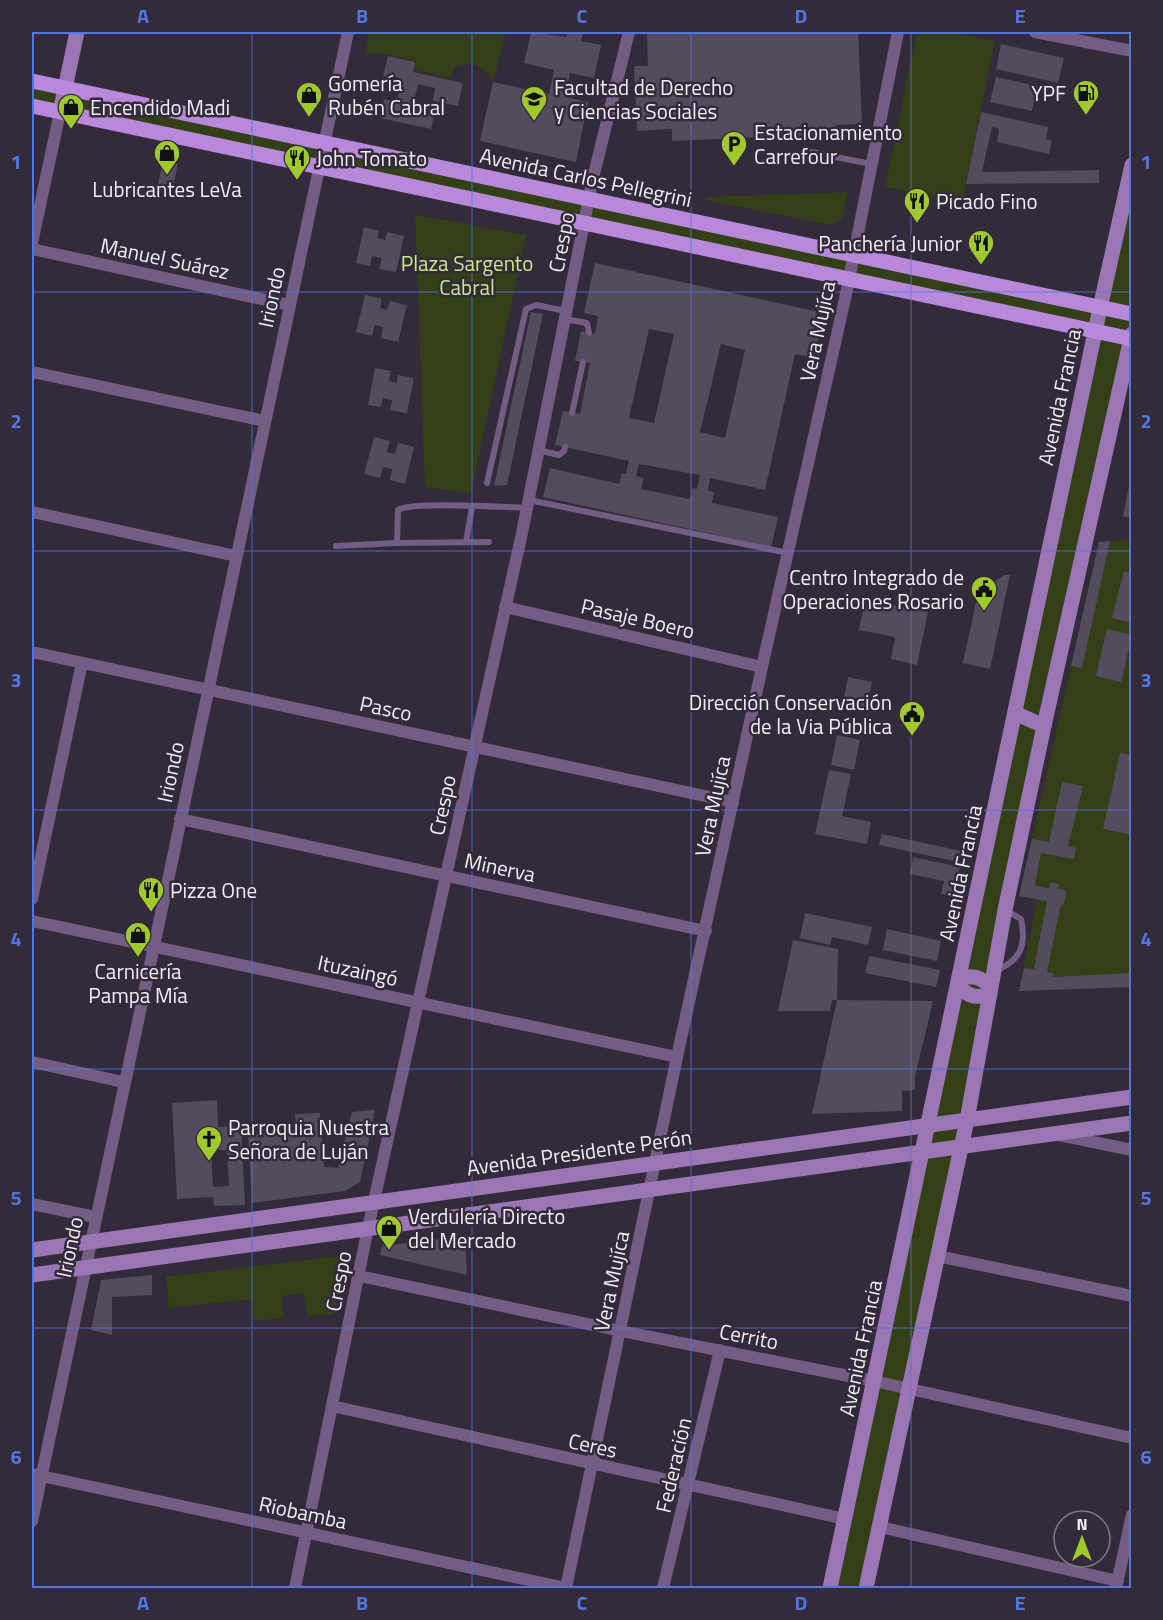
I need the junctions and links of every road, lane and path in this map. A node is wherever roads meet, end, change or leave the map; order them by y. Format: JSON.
{"nodes":[{"id":1,"x":77,"y":32,"type":"edge"},
{"id":2,"x":348,"y":32,"type":"edge"},
{"id":3,"x":629,"y":32,"type":"edge"},
{"id":4,"x":898,"y":32,"type":"edge"},
{"id":5,"x":1035,"y":32,"type":"edge"},
{"id":6,"x":1131,"y":51,"type":"edge"},
{"id":7,"x":32,"y":81,"type":"edge"},
{"id":8,"x":65,"y":88,"type":"junction"},
{"id":9,"x":32,"y":106,"type":"edge"},
{"id":10,"x":60,"y":112,"type":"junction"},
{"id":11,"x":324,"y":143,"type":"junction"},
{"id":12,"x":811,"y":152,"type":"dead end"},
{"id":13,"x":871,"y":164,"type":"junction"},
{"id":14,"x":1131,"y":165,"type":"edge"},
{"id":15,"x":319,"y":167,"type":"junction"},
{"id":16,"x":589,"y":199,"type":"junction"},
{"id":17,"x":584,"y":223,"type":"junction"},
{"id":18,"x":32,"y":243,"type":"edge"},
{"id":19,"x":32,"y":249,"type":"edge"},
{"id":20,"x":853,"y":255,"type":"junction"},
{"id":21,"x":848,"y":279,"type":"junction"},
{"id":22,"x":290,"y":305,"type":"junction"},
{"id":23,"x":1100,"y":308,"type":"junction"},
{"id":24,"x":1131,"y":314,"type":"edge"},
{"id":25,"x":566,"y":315,"type":"junction"},
{"id":26,"x":1095,"y":331,"type":"junction"},
{"id":27,"x":589,"y":333,"type":"dead end"},
{"id":28,"x":1131,"y":337,"type":"edge"},
{"id":29,"x":583,"y":362,"type":"dead end"},
{"id":30,"x":32,"y":372,"type":"edge"},
{"id":31,"x":572,"y":413,"type":"dead end"},
{"id":32,"x":265,"y":421,"type":"junction"},
{"id":33,"x":564,"y":447,"type":"dead end"},
{"id":34,"x":538,"y":450,"type":"junction"},
{"id":35,"x":487,"y":483,"type":"dead end"},
{"id":36,"x":528,"y":503,"type":"junction"},
{"id":37,"x":472,"y":507,"type":"junction"},
{"id":38,"x":32,"y":512,"type":"edge"},
{"id":39,"x":466,"y":542,"type":"junction"},
{"id":40,"x":489,"y":542,"type":"dead end"},
{"id":41,"x":397,"y":543,"type":"junction"},
{"id":42,"x":336,"y":546,"type":"dead end"},
{"id":43,"x":788,"y":553,"type":"junction"},
{"id":44,"x":236,"y":556,"type":"junction"},
{"id":45,"x":505,"y":607,"type":"junction"},
{"id":46,"x":32,"y":652,"type":"edge"},
{"id":47,"x":81,"y":663,"type":"junction"},
{"id":48,"x":762,"y":667,"type":"junction"},
{"id":49,"x":207,"y":690,"type":"junction"},
{"id":50,"x":1015,"y":712,"type":"junction"},
{"id":51,"x":1044,"y":726,"type":"junction"},
{"id":52,"x":475,"y":747,"type":"junction"},
{"id":53,"x":733,"y":802,"type":"junction"},
{"id":54,"x":180,"y":819,"type":"junction"},
{"id":55,"x":446,"y":875,"type":"junction"},
{"id":56,"x":32,"y":899,"type":"edge"},
{"id":57,"x":1005,"y":910,"type":"junction"},
{"id":58,"x":32,"y":921,"type":"edge"},
{"id":59,"x":706,"y":931,"type":"junction"},
{"id":60,"x":152,"y":946,"type":"junction"},
{"id":61,"x":958,"y":981,"type":"junction"},
{"id":62,"x":992,"y":984,"type":"junction"},
{"id":63,"x":418,"y":1002,"type":"junction"},
{"id":64,"x":677,"y":1057,"type":"junction"},
{"id":65,"x":32,"y":1062,"type":"edge"},
{"id":66,"x":123,"y":1082,"type":"junction"},
{"id":67,"x":1131,"y":1097,"type":"edge"},
{"id":68,"x":967,"y":1120,"type":"junction"},
{"id":69,"x":1131,"y":1123,"type":"edge"},
{"id":70,"x":929,"y":1125,"type":"junction"},
{"id":71,"x":1052,"y":1134,"type":"junction"},
{"id":72,"x":962,"y":1145,"type":"junction"},
{"id":73,"x":1131,"y":1150,"type":"edge"},
{"id":74,"x":923,"y":1151,"type":"junction"},
{"id":75,"x":655,"y":1163,"type":"junction"},
{"id":76,"x":649,"y":1189,"type":"junction"},
{"id":77,"x":374,"y":1202,"type":"junction"},
{"id":78,"x":32,"y":1204,"type":"edge"},
{"id":79,"x":95,"y":1217,"type":"junction"},
{"id":80,"x":368,"y":1228,"type":"junction"},
{"id":81,"x":90,"y":1241,"type":"junction"},
{"id":82,"x":32,"y":1250,"type":"edge"},
{"id":83,"x":937,"y":1256,"type":"junction"},
{"id":84,"x":85,"y":1267,"type":"junction"},
{"id":85,"x":32,"y":1275,"type":"edge"},
{"id":86,"x":359,"y":1276,"type":"junction"},
{"id":87,"x":1131,"y":1296,"type":"edge"},
{"id":88,"x":621,"y":1331,"type":"junction"},
{"id":89,"x":720,"y":1350,"type":"junction"},
{"id":90,"x":874,"y":1381,"type":"junction"},
{"id":91,"x":909,"y":1389,"type":"junction"},
{"id":92,"x":332,"y":1406,"type":"junction"},
{"id":93,"x":1131,"y":1438,"type":"edge"},
{"id":94,"x":592,"y":1465,"type":"junction"},
{"id":95,"x":36,"y":1475,"type":"edge"},
{"id":96,"x":688,"y":1485,"type":"junction"},
{"id":97,"x":1131,"y":1515,"type":"edge"},
{"id":98,"x":845,"y":1519,"type":"junction"},
{"id":99,"x":32,"y":1521,"type":"edge"},
{"id":100,"x":879,"y":1527,"type":"junction"},
{"id":101,"x":307,"y":1533,"type":"junction"},
{"id":102,"x":1117,"y":1585,"type":"edge"},
{"id":103,"x":295,"y":1588,"type":"edge"},
{"id":104,"x":566,"y":1588,"type":"edge"},
{"id":105,"x":663,"y":1588,"type":"edge"},
{"id":106,"x":830,"y":1588,"type":"edge"},
{"id":107,"x":866,"y":1588,"type":"edge"}],
"edges":[{"from":1,"to":8,"type":"main road"},
{"from":2,"to":11,"type":"street","name":"Iriondo"},
{"from":3,"to":16,"type":"street","name":"Crespo"},
{"from":4,"to":13,"type":"street","name":"Vera Mujíca"},
{"from":5,"to":6,"type":"street"},
{"from":7,"to":8,"type":"main road","name":"Avenida Carlos Pellegrini"},
{"from":8,"to":10,"type":"main road"},
{"from":8,"to":11,"type":"main road","name":"Avenida Carlos Pellegrini"},
{"from":9,"to":10,"type":"main road"},
{"from":10,"to":15,"type":"main road"},
{"from":10,"to":18,"type":"street"},
{"from":11,"to":15,"type":"street","name":"Iriondo"},
{"from":11,"to":16,"type":"main road","name":"Avenida Carlos Pellegrini"},
{"from":12,"to":13,"type":"lane"},
{"from":13,"to":20,"type":"street","name":"Vera Mujíca"},
{"from":14,"to":23,"type":"main road","name":"Avenida Francia"},
{"from":15,"to":17,"type":"main road"},
{"from":15,"to":22,"type":"street","name":"Iriondo"},
{"from":16,"to":17,"type":"street","name":"Crespo"},
{"from":16,"to":20,"type":"main road","name":"Avenida Carlos Pellegrini"},
{"from":17,"to":21,"type":"main road"},
{"from":17,"to":25,"type":"street","name":"Crespo"},
{"from":19,"to":22,"type":"street","name":"Manuel Suárez"},
{"from":20,"to":21,"type":"street","name":"Vera Mujíca"},
{"from":20,"to":23,"type":"main road","name":"Avenida Carlos Pellegrini"},
{"from":21,"to":26,"type":"main road"},
{"from":21,"to":43,"type":"street","name":"Vera Mujíca"},
{"from":22,"to":32,"type":"street","name":"Iriondo"},
{"from":23,"to":24,"type":"main road","name":"Avenida Carlos Pellegrini"},
{"from":23,"to":26,"type":"main road","name":"Avenida Francia"},
{"from":25,"to":27,"type":"lane"},
{"from":25,"to":34,"type":"street","name":"Crespo"},
{"from":25,"to":35,"type":"lane"},
{"from":26,"to":28,"type":"main road"},
{"from":26,"to":50,"type":"main road","name":"Avenida Francia"},
{"from":28,"to":51,"type":"main road"},
{"from":29,"to":31,"type":"lane"},
{"from":30,"to":32,"type":"street"},
{"from":32,"to":44,"type":"street","name":"Iriondo"},
{"from":33,"to":34,"type":"lane"},
{"from":34,"to":36,"type":"street","name":"Crespo"},
{"from":36,"to":37,"type":"lane"},
{"from":36,"to":43,"type":"lane"},
{"from":36,"to":45,"type":"street","name":"Crespo"},
{"from":37,"to":39,"type":"lane"},
{"from":37,"to":41,"type":"lane"},
{"from":38,"to":44,"type":"street"},
{"from":39,"to":40,"type":"lane"},
{"from":39,"to":41,"type":"lane"},
{"from":41,"to":42,"type":"lane"},
{"from":43,"to":48,"type":"street","name":"Vera Mujíca"},
{"from":44,"to":49,"type":"street","name":"Iriondo"},
{"from":45,"to":48,"type":"street","name":"Pasaje Boero"},
{"from":45,"to":52,"type":"street","name":"Crespo"},
{"from":46,"to":47,"type":"street","name":"Pasco"},
{"from":47,"to":49,"type":"street","name":"Pasco"},
{"from":47,"to":56,"type":"street"},
{"from":48,"to":53,"type":"street","name":"Vera Mujíca"},
{"from":49,"to":52,"type":"street","name":"Pasco"},
{"from":49,"to":54,"type":"street","name":"Iriondo"},
{"from":50,"to":51,"type":"main road"},
{"from":50,"to":61,"type":"main road","name":"Avenida Francia"},
{"from":51,"to":57,"type":"main road"},
{"from":52,"to":53,"type":"street","name":"Pasco"},
{"from":52,"to":55,"type":"street","name":"Crespo"},
{"from":53,"to":59,"type":"street","name":"Vera Mujíca"},
{"from":54,"to":55,"type":"street","name":"Minerva"},
{"from":54,"to":60,"type":"street","name":"Iriondo"},
{"from":55,"to":59,"type":"street","name":"Minerva"},
{"from":55,"to":63,"type":"street","name":"Crespo"},
{"from":57,"to":62,"type":"main road"},
{"from":57,"to":62,"type":"lane"},
{"from":58,"to":60,"type":"street","name":"Ituzaingó"},
{"from":59,"to":64,"type":"street","name":"Vera Mujíca"},
{"from":60,"to":63,"type":"street","name":"Ituzaingó"},
{"from":60,"to":66,"type":"street","name":"Iriondo"},
{"from":61,"to":62,"type":"main road"},
{"from":61,"to":70,"type":"main road","name":"Avenida Francia"},
{"from":62,"to":68,"type":"main road"},
{"from":63,"to":64,"type":"street","name":"Ituzaingó"},
{"from":63,"to":77,"type":"street","name":"Crespo"},
{"from":64,"to":75,"type":"street","name":"Vera Mujíca"},
{"from":65,"to":66,"type":"street"},
{"from":66,"to":79,"type":"street","name":"Iriondo"},
{"from":67,"to":68,"type":"main road","name":"Avenida Presidente Perón"},
{"from":68,"to":70,"type":"main road","name":"Avenida Presidente Perón"},
{"from":68,"to":72,"type":"main road"},
{"from":69,"to":71,"type":"main road"},
{"from":70,"to":74,"type":"main road","name":"Avenida Francia"},
{"from":70,"to":75,"type":"main road","name":"Avenida Presidente Perón"},
{"from":71,"to":72,"type":"main road"},
{"from":71,"to":73,"type":"street"},
{"from":72,"to":74,"type":"main road"},
{"from":72,"to":83,"type":"main road"},
{"from":74,"to":76,"type":"main road"},
{"from":74,"to":90,"type":"main road","name":"Avenida Francia"},
{"from":75,"to":76,"type":"street","name":"Vera Mujíca"},
{"from":75,"to":77,"type":"main road","name":"Avenida Presidente Perón"},
{"from":76,"to":80,"type":"main road"},
{"from":76,"to":88,"type":"street","name":"Vera Mujíca"},
{"from":77,"to":80,"type":"street","name":"Crespo"},
{"from":77,"to":81,"type":"main road","name":"Avenida Presidente Perón"},
{"from":78,"to":79,"type":"street"},
{"from":79,"to":81,"type":"street","name":"Iriondo"},
{"from":80,"to":84,"type":"main road"},
{"from":80,"to":86,"type":"street","name":"Crespo"},
{"from":81,"to":82,"type":"main road","name":"Avenida Presidente Perón"},
{"from":81,"to":84,"type":"street","name":"Iriondo"},
{"from":83,"to":87,"type":"street"},
{"from":83,"to":91,"type":"main road"},
{"from":84,"to":85,"type":"main road"},
{"from":84,"to":95,"type":"street","name":"Iriondo"},
{"from":86,"to":88,"type":"street","name":"Cerrito"},
{"from":86,"to":92,"type":"street","name":"Crespo"},
{"from":88,"to":89,"type":"street","name":"Cerrito"},
{"from":88,"to":94,"type":"street","name":"Vera Mujíca"},
{"from":89,"to":90,"type":"street","name":"Cerrito"},
{"from":89,"to":96,"type":"street","name":"Federación"},
{"from":90,"to":91,"type":"street","name":"Cerrito"},
{"from":90,"to":98,"type":"main road","name":"Avenida Francia"},
{"from":91,"to":93,"type":"street","name":"Cerrito"},
{"from":91,"to":100,"type":"main road"},
{"from":92,"to":94,"type":"street","name":"Ceres"},
{"from":92,"to":101,"type":"street","name":"Crespo"},
{"from":94,"to":96,"type":"street","name":"Ceres"},
{"from":94,"to":104,"type":"street","name":"Vera Mujíca"},
{"from":95,"to":99,"type":"street","name":"Iriondo"},
{"from":95,"to":101,"type":"street","name":"Riobamba"},
{"from":96,"to":98,"type":"street","name":"Ceres"},
{"from":96,"to":105,"type":"street","name":"Federación"},
{"from":97,"to":102,"type":"street"},
{"from":98,"to":106,"type":"main road","name":"Avenida Francia"},
{"from":100,"to":102,"type":"street"},
{"from":100,"to":107,"type":"main road"},
{"from":101,"to":103,"type":"street","name":"Crespo"},
{"from":101,"to":104,"type":"street","name":"Riobamba"}]}
